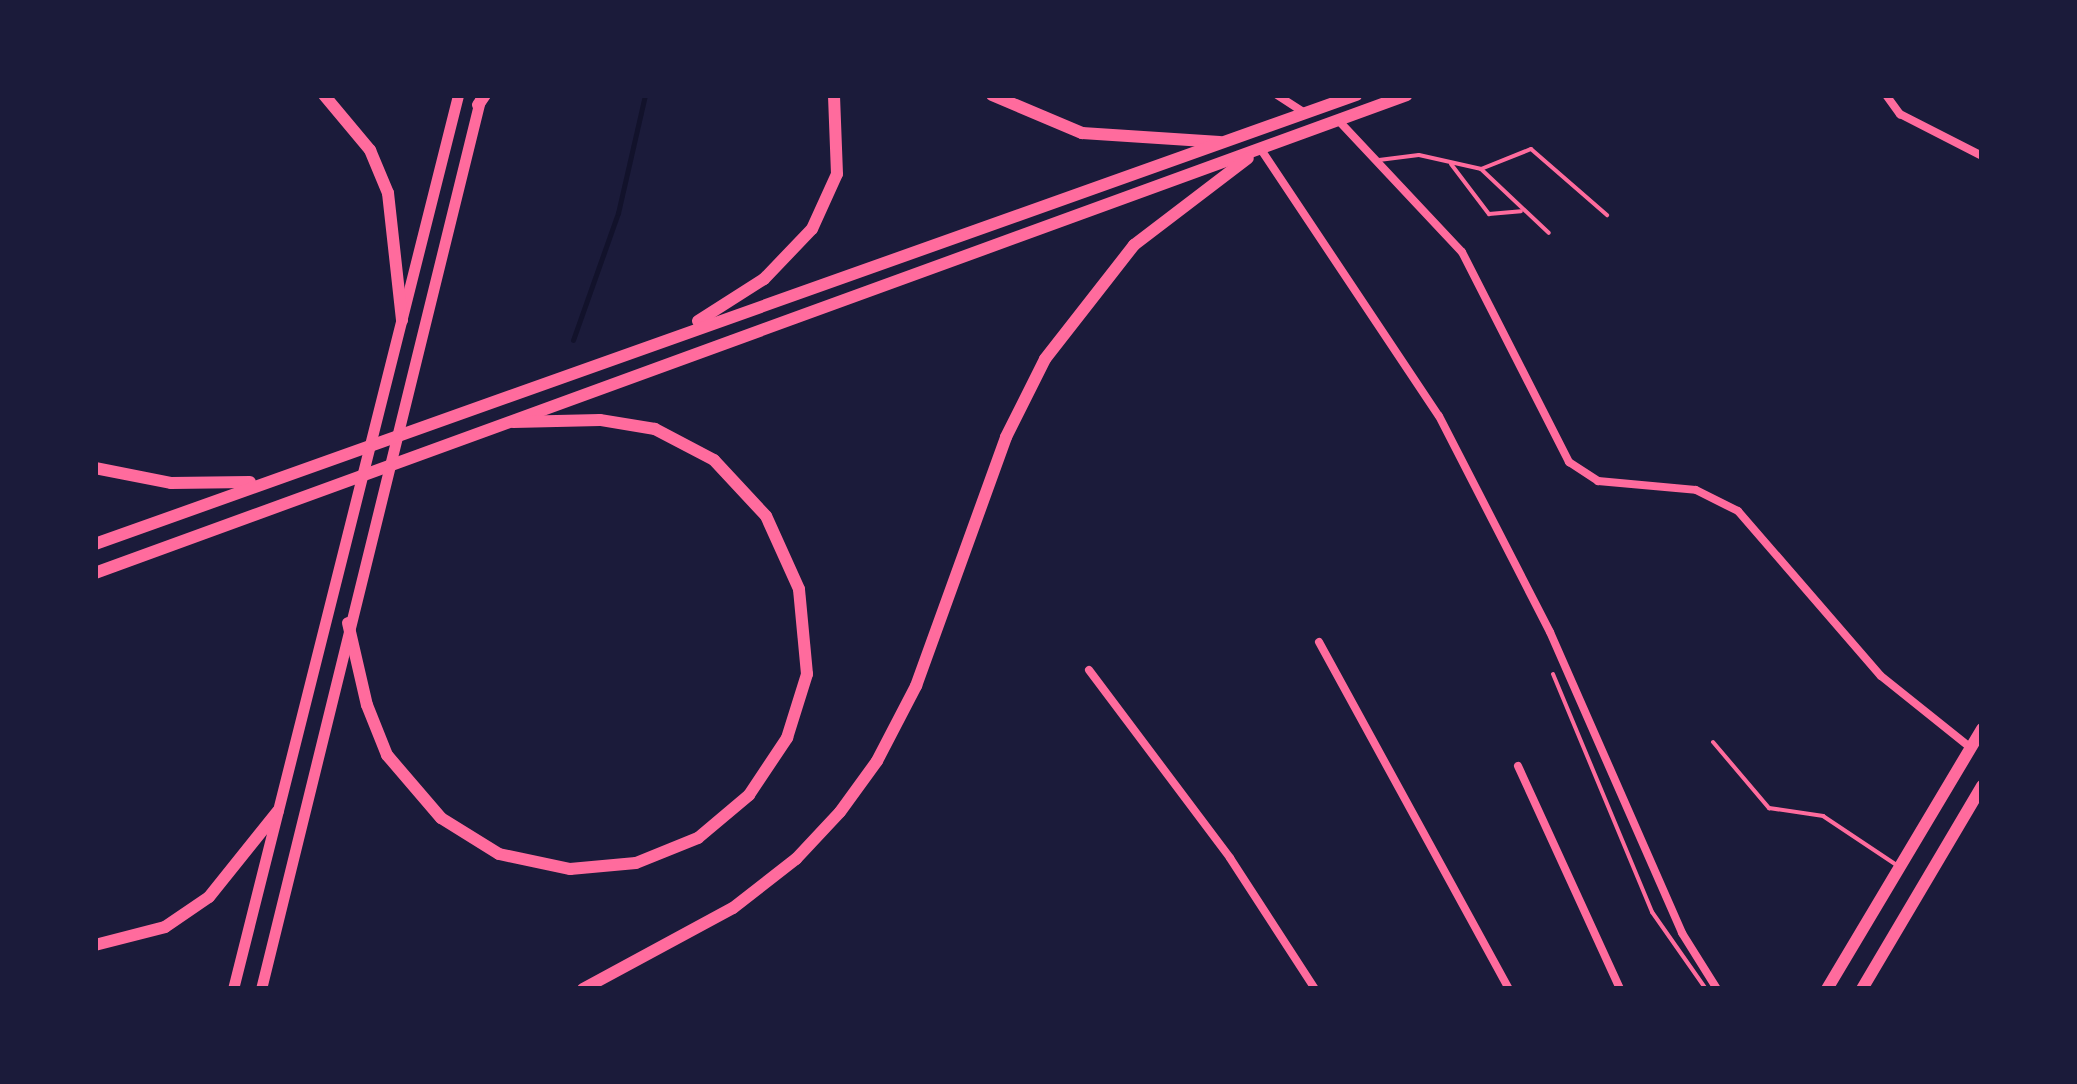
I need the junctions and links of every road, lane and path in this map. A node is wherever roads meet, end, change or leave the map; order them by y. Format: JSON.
{"nodes":[{"id":1,"x":324,"y":95,"type":"edge"},
{"id":2,"x":458,"y":95,"type":"edge"},
{"id":3,"x":834,"y":95,"type":"edge"},
{"id":4,"x":992,"y":95,"type":"edge"},
{"id":5,"x":1278,"y":95,"type":"edge"},
{"id":6,"x":1356,"y":95,"type":"edge"},
{"id":7,"x":1407,"y":95,"type":"edge"},
{"id":8,"x":1886,"y":95,"type":"edge"},
{"id":9,"x":482,"y":98,"type":"edge"},
{"id":10,"x":1305,"y":113,"type":"junction"},
{"id":11,"x":1338,"y":120,"type":"junction"},
{"id":12,"x":1222,"y":142,"type":"junction"},
{"id":13,"x":1258,"y":150,"type":"junction"},
{"id":14,"x":1982,"y":156,"type":"edge"},
{"id":15,"x":1379,"y":160,"type":"junction"},
{"id":16,"x":1451,"y":163,"type":"junction"},
{"id":17,"x":1482,"y":169,"type":"junction"},
{"id":18,"x":1521,"y":210,"type":"junction"},
{"id":19,"x":1606,"y":215,"type":"dead end"},
{"id":20,"x":1549,"y":234,"type":"dead end"},
{"id":21,"x":402,"y":320,"type":"junction"},
{"id":22,"x":680,"y":332,"type":"junction"},
{"id":23,"x":496,"y":423,"type":"junction"},
{"id":24,"x":95,"y":468,"type":"edge"},
{"id":25,"x":263,"y":482,"type":"junction"},
{"id":26,"x":95,"y":544,"type":"edge"},
{"id":27,"x":95,"y":573,"type":"edge"},
{"id":28,"x":348,"y":623,"type":"junction"},
{"id":29,"x":1319,"y":642,"type":"dead end"},
{"id":30,"x":1089,"y":670,"type":"dead end"},
{"id":31,"x":1553,"y":674,"type":"dead end"},
{"id":32,"x":1982,"y":729,"type":"edge"},
{"id":33,"x":1713,"y":742,"type":"dead end"},
{"id":34,"x":1971,"y":748,"type":"junction"},
{"id":35,"x":1518,"y":766,"type":"dead end"},
{"id":36,"x":1982,"y":786,"type":"edge"},
{"id":37,"x":278,"y":811,"type":"junction"},
{"id":38,"x":1899,"y":867,"type":"junction"},
{"id":39,"x":95,"y":944,"type":"edge"},
{"id":40,"x":234,"y":989,"type":"edge"},
{"id":41,"x":260,"y":989,"type":"edge"},
{"id":42,"x":583,"y":989,"type":"edge"},
{"id":43,"x":1315,"y":989,"type":"edge"},
{"id":44,"x":1508,"y":989,"type":"edge"},
{"id":45,"x":1620,"y":989,"type":"edge"},
{"id":46,"x":1706,"y":989,"type":"edge"},
{"id":47,"x":1716,"y":989,"type":"edge"},
{"id":48,"x":1827,"y":989,"type":"edge"},
{"id":49,"x":1862,"y":989,"type":"edge"}],
"edges":[{"from":1,"to":21,"type":"main road"},
{"from":2,"to":21,"type":"main road"},
{"from":3,"to":22,"type":"main road"},
{"from":4,"to":12,"type":"main road"},
{"from":5,"to":10,"type":"street"},
{"from":6,"to":10,"type":"main road"},
{"from":7,"to":11,"type":"main road"},
{"from":8,"to":14,"type":"street"},
{"from":9,"to":28,"type":"main road"},
{"from":10,"to":12,"type":"main road"},
{"from":11,"to":13,"type":"main road"},
{"from":11,"to":15,"type":"street"},
{"from":12,"to":22,"type":"main road"},
{"from":13,"to":23,"type":"main road"},
{"from":13,"to":42,"type":"main road"},
{"from":13,"to":47,"type":"street"},
{"from":15,"to":16,"type":"lane"},
{"from":15,"to":34,"type":"street"},
{"from":16,"to":17,"type":"lane"},
{"from":16,"to":18,"type":"lane"},
{"from":17,"to":18,"type":"lane"},
{"from":17,"to":19,"type":"lane"},
{"from":18,"to":20,"type":"lane"},
{"from":21,"to":37,"type":"main road"},
{"from":22,"to":25,"type":"main road"},
{"from":23,"to":27,"type":"main road"},
{"from":23,"to":28,"type":"main road"},
{"from":24,"to":25,"type":"main road"},
{"from":25,"to":26,"type":"main road"},
{"from":28,"to":41,"type":"main road"},
{"from":29,"to":44,"type":"street"},
{"from":30,"to":43,"type":"street"},
{"from":31,"to":46,"type":"lane"},
{"from":32,"to":34,"type":"main road"},
{"from":33,"to":38,"type":"lane"},
{"from":34,"to":38,"type":"main road"},
{"from":35,"to":45,"type":"street"},
{"from":36,"to":49,"type":"main road"},
{"from":37,"to":39,"type":"main road"},
{"from":37,"to":40,"type":"main road"},
{"from":38,"to":48,"type":"main road"}]}
